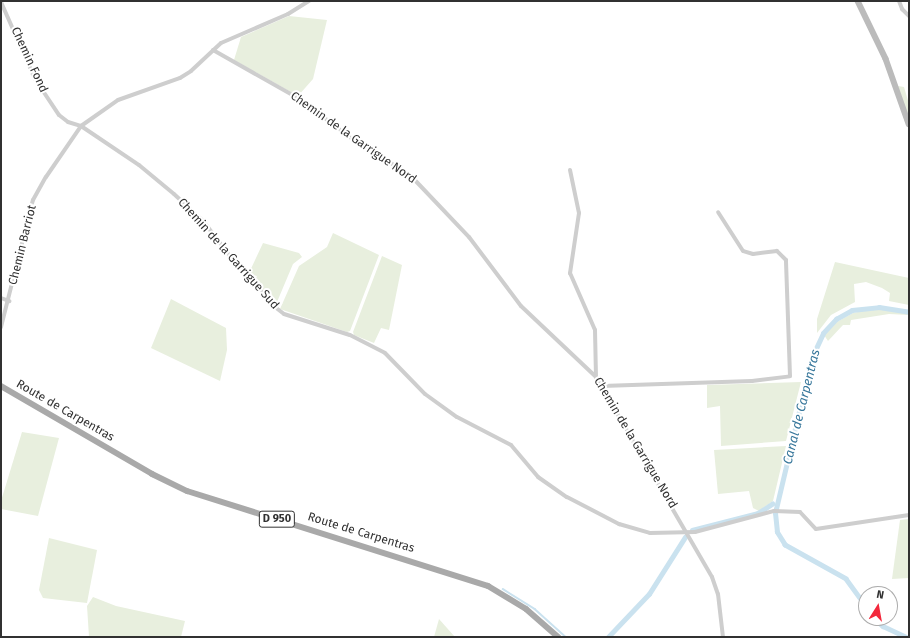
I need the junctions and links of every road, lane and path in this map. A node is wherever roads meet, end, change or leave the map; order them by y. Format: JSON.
{"nodes":[{"id":1,"x":309,"y":1,"type":"edge"},
{"id":2,"x":858,"y":1,"type":"edge"},
{"id":3,"x":899,"y":1,"type":"edge"},
{"id":4,"x":1,"y":2,"type":"edge"},
{"id":5,"x":909,"y":16,"type":"edge"},
{"id":6,"x":213,"y":50,"type":"junction"},
{"id":7,"x":909,"y":124,"type":"edge"},
{"id":8,"x":82,"y":126,"type":"junction"},
{"id":9,"x":570,"y":170,"type":"dead end"},
{"id":10,"x":718,"y":212,"type":"dead end"},
{"id":11,"x":1,"y":298,"type":"edge"},
{"id":12,"x":9,"y":301,"type":"junction"},
{"id":13,"x":1,"y":327,"type":"edge"},
{"id":14,"x":596,"y":377,"type":"junction"},
{"id":15,"x":1,"y":386,"type":"edge"},
{"id":16,"x":602,"y":386,"type":"junction"},
{"id":17,"x":909,"y":515,"type":"edge"},
{"id":18,"x":688,"y":533,"type":"junction"},
{"id":19,"x":558,"y":637,"type":"edge"},
{"id":20,"x":723,"y":637,"type":"edge"}],
"edges":[{"from":1,"to":6,"type":"street","name":"Chemin Barriot"},
{"from":2,"to":7,"type":"street"},
{"from":3,"to":5,"type":"street"},
{"from":4,"to":8,"type":"street","name":"Chemin Fond"},
{"from":6,"to":8,"type":"street","name":"Chemin Barriot"},
{"from":6,"to":14,"type":"street","name":"Chemin de la Garrigue Nord"},
{"from":8,"to":12,"type":"street","name":"Chemin Barriot"},
{"from":8,"to":18,"type":"street","name":"Chemin de la Garrigue Sud"},
{"from":9,"to":14,"type":"street"},
{"from":10,"to":16,"type":"street"},
{"from":11,"to":12,"type":"street"},
{"from":12,"to":13,"type":"street","name":"Chemin Barriot"},
{"from":14,"to":16,"type":"street","name":"Chemin de la Garrigue Nord"},
{"from":15,"to":19,"type":"main road","name":"Route de Carpentras","number":"D 950"},
{"from":16,"to":18,"type":"street","name":"Chemin de la Garrigue Nord"},
{"from":17,"to":18,"type":"street","name":"Chemin de la Garrigue Sud"},
{"from":18,"to":20,"type":"street","name":"Chemin de la Garrigue Nord"}]}
